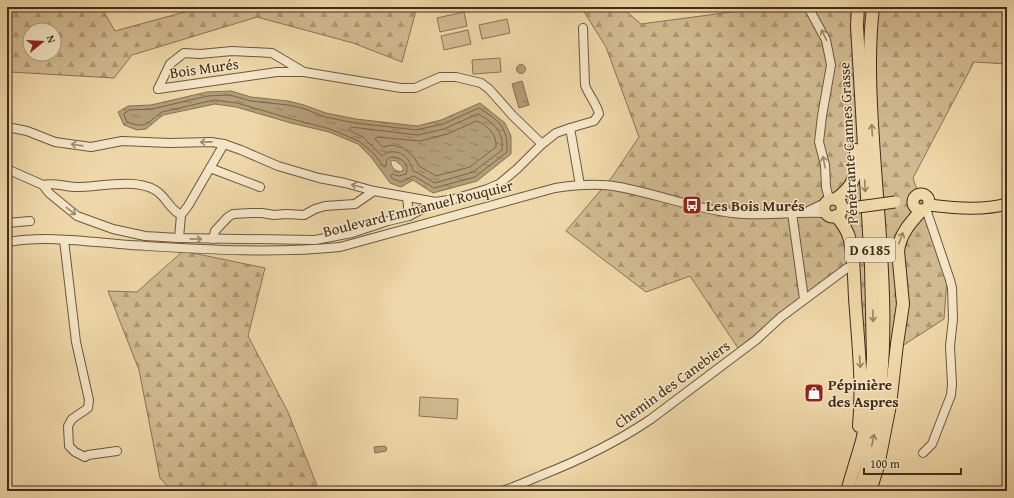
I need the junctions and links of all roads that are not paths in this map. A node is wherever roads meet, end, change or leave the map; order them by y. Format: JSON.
{"nodes":[{"id":1,"x":808,"y":7,"type":"edge"},
{"id":2,"x":858,"y":7,"type":"edge"},
{"id":3,"x":873,"y":7,"type":"edge"},
{"id":4,"x":857,"y":26,"type":"junction"},
{"id":5,"x":583,"y":28,"type":"dead end"},
{"id":6,"x":304,"y":72,"type":"junction"},
{"id":7,"x":7,"y":126,"type":"edge"},
{"id":8,"x":570,"y":128,"type":"junction"},
{"id":9,"x":224,"y":144,"type":"junction"},
{"id":10,"x":542,"y":144,"type":"junction"},
{"id":11,"x":210,"y":168,"type":"junction"},
{"id":12,"x":7,"y":169,"type":"edge"},
{"id":13,"x":43,"y":185,"type":"junction"},
{"id":14,"x":580,"y":185,"type":"junction"},
{"id":15,"x":260,"y":187,"type":"dead end"},
{"id":16,"x":374,"y":192,"type":"junction"},
{"id":17,"x":407,"y":197,"type":"junction"},
{"id":18,"x":436,"y":202,"type":"junction"},
{"id":19,"x":1007,"y":204,"type":"edge"},
{"id":20,"x":835,"y":207,"type":"junction"},
{"id":21,"x":922,"y":207,"type":"junction"},
{"id":22,"x":792,"y":213,"type":"junction"},
{"id":23,"x":181,"y":215,"type":"junction"},
{"id":24,"x":409,"y":216,"type":"junction"},
{"id":25,"x":30,"y":221,"type":"dead end"},
{"id":26,"x":7,"y":223,"type":"edge"},
{"id":27,"x":179,"y":238,"type":"junction"},
{"id":28,"x":213,"y":239,"type":"junction"},
{"id":29,"x":64,"y":240,"type":"junction"},
{"id":30,"x":7,"y":242,"type":"edge"},
{"id":31,"x":846,"y":268,"type":"dead end"},
{"id":32,"x":804,"y":299,"type":"junction"},
{"id":33,"x":117,"y":451,"type":"dead end"},
{"id":34,"x":923,"y":453,"type":"dead end"},
{"id":35,"x":849,"y":486,"type":"edge"},
{"id":36,"x":502,"y":491,"type":"edge"},
{"id":37,"x":859,"y":491,"type":"edge"},
{"id":38,"x":870,"y":491,"type":"edge"}],
"edges":[{"from":20,"to":1,"type":"street","one_way":true},
{"from":2,"to":4,"type":"highway","name":"Pénétrante Cannes Grasse","number":"D 6185"},
{"from":37,"to":3,"type":"highway","name":"Pénétrante Cannes Grasse","number":"D 6185","one_way":true},
{"from":4,"to":20,"type":"highway"},
{"from":4,"to":35,"type":"highway","name":"Pénétrante Cannes Grasse","number":"D 6185","one_way":true},
{"from":5,"to":8,"type":"street"},
{"from":6,"to":6,"type":"street","name":"Bois Murés"},
{"from":6,"to":10,"type":"street","name":"Bois Murés"},
{"from":9,"to":7,"type":"street","one_way":true},
{"from":8,"to":10,"type":"street"},
{"from":8,"to":14,"type":"street"},
{"from":9,"to":11,"type":"street"},
{"from":16,"to":9,"type":"street","one_way":true},
{"from":10,"to":18,"type":"street"},
{"from":11,"to":15,"type":"street"},
{"from":11,"to":23,"type":"street"},
{"from":12,"to":13,"type":"street"},
{"from":13,"to":23,"type":"street"},
{"from":13,"to":27,"type":"street","one_way":true},
{"from":14,"to":22,"type":"street","name":"Boulevard Emmanuel Rouquier"},
{"from":14,"to":29,"type":"street","name":"Boulevard Emmanuel Rouquier"},
{"from":16,"to":17,"type":"street"},
{"from":16,"to":28,"type":"street"},
{"from":17,"to":18,"type":"street"},
{"from":17,"to":24,"type":"street"},
{"from":18,"to":24,"type":"street"},
{"from":19,"to":21,"type":"main road"},
{"from":20,"to":21,"type":"main road","bridge":true},
{"from":20,"to":22,"type":"street","name":"Boulevard Emmanuel Rouquier"},
{"from":20,"to":35,"type":"highway","one_way":true},
{"from":21,"to":34,"type":"street"},
{"from":38,"to":21,"type":"highway","one_way":true},
{"from":22,"to":32,"type":"street"},
{"from":23,"to":27,"type":"street"},
{"from":24,"to":28,"type":"street"},
{"from":25,"to":26,"type":"street"},
{"from":27,"to":28,"type":"street","one_way":true},
{"from":29,"to":30,"type":"street","name":"Boulevard Emmanuel Rouquier"},
{"from":29,"to":33,"type":"street"},
{"from":31,"to":32,"type":"street","name":"Chemin des Canebiers"},
{"from":32,"to":36,"type":"street","name":"Chemin des Canebiers"}]}
